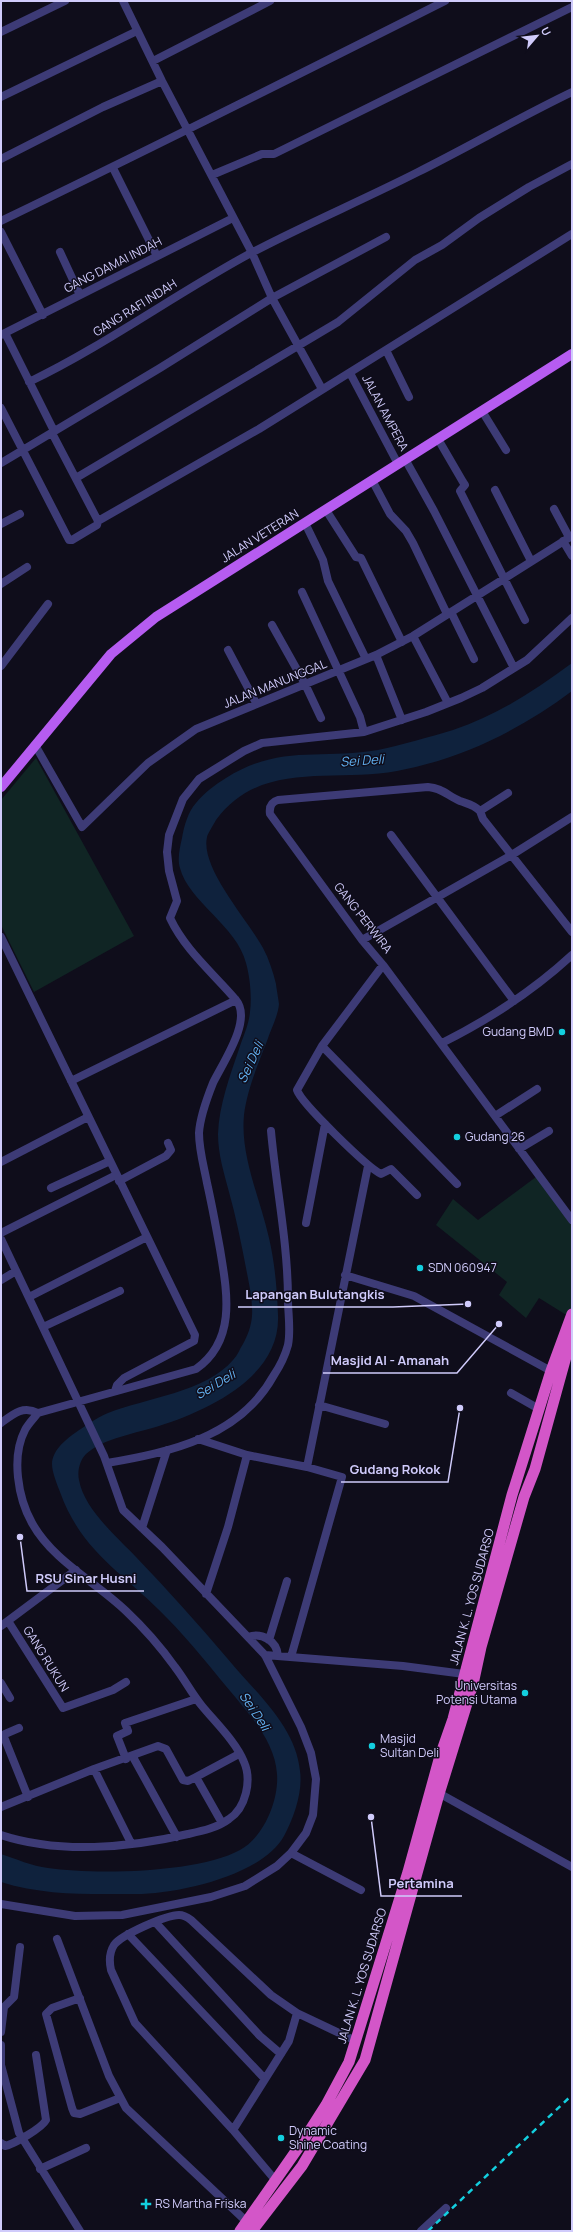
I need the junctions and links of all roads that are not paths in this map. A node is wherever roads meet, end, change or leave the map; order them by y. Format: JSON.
{"nodes":[{"id":1,"x":65,"y":1,"type":"edge"},
{"id":2,"x":123,"y":1,"type":"edge"},
{"id":3,"x":446,"y":1,"type":"edge"},
{"id":4,"x":266,"y":2,"type":"edge"},
{"id":5,"x":572,"y":6,"type":"edge"},
{"id":6,"x":137,"y":31,"type":"junction"},
{"id":7,"x":1,"y":32,"type":"edge"},
{"id":8,"x":153,"y":61,"type":"junction"},
{"id":9,"x":162,"y":81,"type":"junction"},
{"id":10,"x":572,"y":92,"type":"edge"},
{"id":11,"x":1,"y":97,"type":"edge"},
{"id":12,"x":187,"y":128,"type":"junction"},
{"id":13,"x":1,"y":158,"type":"edge"},
{"id":14,"x":572,"y":164,"type":"edge"},
{"id":15,"x":113,"y":168,"type":"junction"},
{"id":16,"x":212,"y":175,"type":"junction"},
{"id":17,"x":233,"y":218,"type":"junction"},
{"id":18,"x":1,"y":221,"type":"edge"},
{"id":19,"x":1,"y":232,"type":"edge"},
{"id":20,"x":572,"y":234,"type":"edge"},
{"id":21,"x":386,"y":237,"type":"dead end"},
{"id":22,"x":60,"y":252,"type":"dead end"},
{"id":23,"x":252,"y":253,"type":"junction"},
{"id":24,"x":157,"y":256,"type":"junction"},
{"id":25,"x":80,"y":295,"type":"junction"},
{"id":26,"x":272,"y":298,"type":"junction"},
{"id":27,"x":43,"y":314,"type":"junction"},
{"id":28,"x":3,"y":334,"type":"edge"},
{"id":29,"x":297,"y":346,"type":"junction"},
{"id":30,"x":386,"y":350,"type":"junction"},
{"id":31,"x":572,"y":354,"type":"edge"},
{"id":32,"x":350,"y":373,"type":"junction"},
{"id":33,"x":29,"y":382,"type":"junction"},
{"id":34,"x":322,"y":389,"type":"junction"},
{"id":35,"x":409,"y":397,"type":"dead end"},
{"id":36,"x":1,"y":408,"type":"edge"},
{"id":37,"x":482,"y":411,"type":"junction"},
{"id":38,"x":53,"y":432,"type":"junction"},
{"id":39,"x":438,"y":439,"type":"junction"},
{"id":40,"x":506,"y":450,"type":"dead end"},
{"id":41,"x":22,"y":451,"type":"junction"},
{"id":42,"x":401,"y":462,"type":"junction"},
{"id":43,"x":1,"y":463,"type":"edge"},
{"id":44,"x":76,"y":478,"type":"junction"},
{"id":45,"x":372,"y":480,"type":"junction"},
{"id":46,"x":495,"y":490,"type":"dead end"},
{"id":47,"x":554,"y":509,"type":"dead end"},
{"id":48,"x":326,"y":510,"type":"junction"},
{"id":49,"x":20,"y":514,"type":"dead end"},
{"id":50,"x":98,"y":521,"type":"junction"},
{"id":51,"x":305,"y":523,"type":"junction"},
{"id":52,"x":1,"y":524,"type":"edge"},
{"id":53,"x":568,"y":538,"type":"edge"},
{"id":54,"x":572,"y":556,"type":"edge"},
{"id":55,"x":532,"y":561,"type":"junction"},
{"id":56,"x":27,"y":567,"type":"dead end"},
{"id":57,"x":503,"y":580,"type":"junction"},
{"id":58,"x":1,"y":584,"type":"edge"},
{"id":59,"x":302,"y":592,"type":"dead end"},
{"id":60,"x":476,"y":596,"type":"junction"},
{"id":61,"x":48,"y":604,"type":"dead end"},
{"id":62,"x":449,"y":613,"type":"junction"},
{"id":63,"x":572,"y":618,"type":"edge"},
{"id":64,"x":525,"y":620,"type":"dead end"},
{"id":65,"x":272,"y":625,"type":"dead end"},
{"id":66,"x":413,"y":636,"type":"junction"},
{"id":67,"x":402,"y":642,"type":"junction"},
{"id":68,"x":228,"y":650,"type":"dead end"},
{"id":69,"x":376,"y":655,"type":"junction"},
{"id":70,"x":366,"y":659,"type":"junction"},
{"id":71,"x":474,"y":659,"type":"dead end"},
{"id":72,"x":1,"y":666,"type":"edge"},
{"id":73,"x":514,"y":668,"type":"junction"},
{"id":74,"x":339,"y":671,"type":"junction"},
{"id":75,"x":305,"y":684,"type":"junction"},
{"id":76,"x":448,"y":702,"type":"junction"},
{"id":77,"x":256,"y":703,"type":"junction"},
{"id":78,"x":321,"y":718,"type":"dead end"},
{"id":79,"x":402,"y":720,"type":"junction"},
{"id":80,"x":364,"y":732,"type":"junction"},
{"id":81,"x":35,"y":745,"type":"junction"},
{"id":82,"x":1,"y":787,"type":"edge"},
{"id":83,"x":508,"y":794,"type":"dead end"},
{"id":84,"x":480,"y":811,"type":"junction"},
{"id":85,"x":571,"y":819,"type":"edge"},
{"id":86,"x":391,"y":835,"type":"dead end"},
{"id":87,"x":510,"y":856,"type":"junction"},
{"id":88,"x":438,"y":899,"type":"junction"},
{"id":89,"x":572,"y":932,"type":"edge"},
{"id":90,"x":1,"y":937,"type":"edge"},
{"id":91,"x":362,"y":940,"type":"junction"},
{"id":92,"x":572,"y":955,"type":"edge"},
{"id":93,"x":383,"y":965,"type":"junction"},
{"id":94,"x":236,"y":1000,"type":"junction"},
{"id":95,"x":514,"y":1001,"type":"junction"},
{"id":96,"x":442,"y":1043,"type":"junction"},
{"id":97,"x":322,"y":1046,"type":"junction"},
{"id":98,"x":72,"y":1081,"type":"junction"},
{"id":99,"x":537,"y":1090,"type":"dead end"},
{"id":100,"x":495,"y":1116,"type":"junction"},
{"id":101,"x":88,"y":1117,"type":"junction"},
{"id":102,"x":325,"y":1124,"type":"junction"},
{"id":103,"x":271,"y":1131,"type":"dead end"},
{"id":104,"x":549,"y":1131,"type":"dead end"},
{"id":105,"x":168,"y":1143,"type":"dead end"},
{"id":106,"x":519,"y":1149,"type":"junction"},
{"id":107,"x":110,"y":1161,"type":"junction"},
{"id":108,"x":1,"y":1162,"type":"edge"},
{"id":109,"x":368,"y":1166,"type":"junction"},
{"id":110,"x":118,"y":1178,"type":"junction"},
{"id":111,"x":457,"y":1184,"type":"dead end"},
{"id":112,"x":51,"y":1188,"type":"dead end"},
{"id":113,"x":417,"y":1195,"type":"dead end"},
{"id":114,"x":572,"y":1220,"type":"edge"},
{"id":115,"x":306,"y":1223,"type":"dead end"},
{"id":116,"x":147,"y":1237,"type":"junction"},
{"id":117,"x":1,"y":1239,"type":"edge"},
{"id":118,"x":16,"y":1271,"type":"junction"},
{"id":119,"x":345,"y":1275,"type":"junction"},
{"id":120,"x":1,"y":1280,"type":"edge"},
{"id":121,"x":120,"y":1291,"type":"dead end"},
{"id":122,"x":29,"y":1296,"type":"junction"},
{"id":123,"x":572,"y":1314,"type":"edge"},
{"id":124,"x":43,"y":1327,"type":"junction"},
{"id":125,"x":572,"y":1335,"type":"edge"},
{"id":126,"x":551,"y":1371,"type":"junction"},
{"id":127,"x":115,"y":1391,"type":"junction"},
{"id":128,"x":511,"y":1394,"type":"dead end"},
{"id":129,"x":77,"y":1401,"type":"junction"},
{"id":130,"x":319,"y":1405,"type":"junction"},
{"id":131,"x":540,"y":1409,"type":"junction"},
{"id":132,"x":38,"y":1412,"type":"junction"},
{"id":133,"x":1,"y":1423,"type":"edge"},
{"id":134,"x":385,"y":1424,"type":"dead end"},
{"id":135,"x":198,"y":1439,"type":"junction"},
{"id":136,"x":167,"y":1450,"type":"junction"},
{"id":137,"x":247,"y":1455,"type":"junction"},
{"id":138,"x":105,"y":1459,"type":"junction"},
{"id":139,"x":307,"y":1467,"type":"junction"},
{"id":140,"x":142,"y":1528,"type":"junction"},
{"id":141,"x":76,"y":1570,"type":"junction"},
{"id":142,"x":287,"y":1581,"type":"dead end"},
{"id":143,"x":206,"y":1594,"type":"junction"},
{"id":144,"x":5,"y":1624,"type":"edge"},
{"id":145,"x":248,"y":1637,"type":"junction"},
{"id":146,"x":269,"y":1640,"type":"junction"},
{"id":147,"x":266,"y":1655,"type":"junction"},
{"id":148,"x":278,"y":1656,"type":"junction"},
{"id":149,"x":291,"y":1657,"type":"junction"},
{"id":150,"x":464,"y":1674,"type":"junction"},
{"id":151,"x":126,"y":1682,"type":"dead end"},
{"id":152,"x":1,"y":1683,"type":"edge"},
{"id":153,"x":10,"y":1698,"type":"dead end"},
{"id":154,"x":196,"y":1699,"type":"junction"},
{"id":155,"x":18,"y":1728,"type":"dead end"},
{"id":156,"x":3,"y":1732,"type":"edge"},
{"id":157,"x":239,"y":1754,"type":"junction"},
{"id":158,"x":129,"y":1758,"type":"junction"},
{"id":159,"x":94,"y":1769,"type":"junction"},
{"id":160,"x":196,"y":1777,"type":"junction"},
{"id":161,"x":435,"y":1791,"type":"junction"},
{"id":162,"x":28,"y":1797,"type":"junction"},
{"id":163,"x":1,"y":1807,"type":"edge"},
{"id":164,"x":222,"y":1823,"type":"junction"},
{"id":165,"x":1,"y":1835,"type":"edge"},
{"id":166,"x":177,"y":1837,"type":"junction"},
{"id":167,"x":131,"y":1843,"type":"junction"},
{"id":168,"x":291,"y":1853,"type":"junction"},
{"id":169,"x":572,"y":1867,"type":"edge"},
{"id":170,"x":361,"y":1890,"type":"dead end"},
{"id":171,"x":1,"y":1904,"type":"edge"},
{"id":172,"x":156,"y":1923,"type":"junction"},
{"id":173,"x":128,"y":1934,"type":"junction"},
{"id":174,"x":57,"y":1939,"type":"dead end"},
{"id":175,"x":20,"y":1947,"type":"dead end"},
{"id":176,"x":80,"y":1998,"type":"junction"},
{"id":177,"x":297,"y":2013,"type":"junction"},
{"id":178,"x":1,"y":2032,"type":"edge"},
{"id":179,"x":356,"y":2041,"type":"junction"},
{"id":180,"x":1,"y":2045,"type":"edge"},
{"id":181,"x":281,"y":2054,"type":"junction"},
{"id":182,"x":36,"y":2055,"type":"dead end"},
{"id":183,"x":264,"y":2079,"type":"junction"},
{"id":184,"x":120,"y":2098,"type":"junction"},
{"id":185,"x":233,"y":2130,"type":"junction"},
{"id":186,"x":21,"y":2137,"type":"junction"},
{"id":187,"x":1,"y":2143,"type":"edge"},
{"id":188,"x":86,"y":2148,"type":"dead end"},
{"id":189,"x":40,"y":2169,"type":"junction"},
{"id":190,"x":276,"y":2182,"type":"junction"},
{"id":191,"x":446,"y":2208,"type":"dead end"},
{"id":192,"x":246,"y":2228,"type":"edge"},
{"id":193,"x":80,"y":2231,"type":"edge"},
{"id":194,"x":421,"y":2231,"type":"edge"}],
"edges":[{"from":1,"to":7,"type":"street"},
{"from":2,"to":6,"type":"street"},
{"from":3,"to":12,"type":"street"},
{"from":4,"to":8,"type":"street"},
{"from":5,"to":16,"type":"street"},
{"from":6,"to":8,"type":"street"},
{"from":6,"to":11,"type":"street"},
{"from":8,"to":9,"type":"street"},
{"from":9,"to":12,"type":"street"},
{"from":9,"to":13,"type":"street"},
{"from":10,"to":23,"type":"street","name":"GANG RAFI INDAH"},
{"from":12,"to":15,"type":"street"},
{"from":12,"to":16,"type":"street"},
{"from":14,"to":29,"type":"street"},
{"from":15,"to":18,"type":"street"},
{"from":15,"to":24,"type":"street"},
{"from":16,"to":17,"type":"street"},
{"from":17,"to":23,"type":"street"},
{"from":17,"to":24,"type":"street","name":"GANG DAMAI INDAH"},
{"from":19,"to":27,"type":"street"},
{"from":20,"to":30,"type":"street"},
{"from":21,"to":26,"type":"street"},
{"from":22,"to":25,"type":"street"},
{"from":23,"to":26,"type":"street"},
{"from":23,"to":33,"type":"street","name":"GANG RAFI INDAH"},
{"from":24,"to":25,"type":"street","name":"GANG DAMAI INDAH"},
{"from":25,"to":27,"type":"street","name":"GANG DAMAI INDAH"},
{"from":26,"to":29,"type":"street"},
{"from":26,"to":38,"type":"street"},
{"from":27,"to":28,"type":"street","name":"GANG DAMAI INDAH"},
{"from":28,"to":33,"type":"street"},
{"from":29,"to":34,"type":"street"},
{"from":29,"to":44,"type":"street"},
{"from":30,"to":32,"type":"street"},
{"from":30,"to":35,"type":"street"},
{"from":31,"to":37,"type":"main road","name":"JALAN VETERAN"},
{"from":32,"to":34,"type":"street"},
{"from":32,"to":42,"type":"street","name":"JALAN AMPERA"},
{"from":33,"to":38,"type":"street"},
{"from":34,"to":50,"type":"street"},
{"from":36,"to":41,"type":"street"},
{"from":37,"to":39,"type":"main road","name":"JALAN VETERAN"},
{"from":37,"to":40,"type":"street"},
{"from":38,"to":41,"type":"street"},
{"from":38,"to":44,"type":"street"},
{"from":39,"to":42,"type":"main road","name":"JALAN VETERAN"},
{"from":39,"to":57,"type":"street"},
{"from":41,"to":43,"type":"street"},
{"from":41,"to":50,"type":"street"},
{"from":42,"to":45,"type":"main road","name":"JALAN VETERAN"},
{"from":42,"to":60,"type":"street","name":"JALAN AMPERA"},
{"from":44,"to":50,"type":"street"},
{"from":45,"to":48,"type":"main road","name":"JALAN VETERAN"},
{"from":45,"to":62,"type":"street"},
{"from":46,"to":55,"type":"street"},
{"from":47,"to":53,"type":"street"},
{"from":48,"to":51,"type":"main road","name":"JALAN VETERAN"},
{"from":48,"to":67,"type":"street"},
{"from":49,"to":52,"type":"street"},
{"from":51,"to":70,"type":"street"},
{"from":51,"to":81,"type":"main road","name":"JALAN VETERAN"},
{"from":53,"to":54,"type":"street"},
{"from":53,"to":55,"type":"street","name":"JALAN MANUNGGAL"},
{"from":55,"to":57,"type":"street","name":"JALAN MANUNGGAL"},
{"from":56,"to":58,"type":"street"},
{"from":57,"to":60,"type":"street","name":"JALAN MANUNGGAL"},
{"from":57,"to":64,"type":"street"},
{"from":59,"to":74,"type":"street"},
{"from":60,"to":62,"type":"street","name":"JALAN MANUNGGAL"},
{"from":60,"to":73,"type":"street","name":"JALAN AMPERA"},
{"from":61,"to":72,"type":"street"},
{"from":62,"to":66,"type":"street","name":"JALAN MANUNGGAL"},
{"from":62,"to":71,"type":"street"},
{"from":63,"to":73,"type":"street"},
{"from":65,"to":75,"type":"street"},
{"from":66,"to":67,"type":"street","name":"JALAN MANUNGGAL"},
{"from":66,"to":76,"type":"street"},
{"from":67,"to":69,"type":"street","name":"JALAN MANUNGGAL"},
{"from":68,"to":77,"type":"street"},
{"from":69,"to":70,"type":"street","name":"JALAN MANUNGGAL"},
{"from":69,"to":79,"type":"street"},
{"from":70,"to":74,"type":"street","name":"JALAN MANUNGGAL"},
{"from":73,"to":76,"type":"street"},
{"from":74,"to":75,"type":"street","name":"JALAN MANUNGGAL"},
{"from":74,"to":80,"type":"street"},
{"from":75,"to":77,"type":"street","name":"JALAN MANUNGGAL"},
{"from":75,"to":78,"type":"street"},
{"from":76,"to":79,"type":"street"},
{"from":77,"to":81,"type":"street","name":"JALAN MANUNGGAL"},
{"from":79,"to":80,"type":"street"},
{"from":80,"to":94,"type":"street"},
{"from":81,"to":82,"type":"main road","name":"JALAN VETERAN"},
{"from":83,"to":84,"type":"street"},
{"from":84,"to":87,"type":"street"},
{"from":84,"to":91,"type":"street","name":"GANG PERWIRA"},
{"from":85,"to":87,"type":"street"},
{"from":86,"to":88,"type":"street"},
{"from":87,"to":88,"type":"street"},
{"from":87,"to":89,"type":"street"},
{"from":88,"to":91,"type":"street"},
{"from":88,"to":95,"type":"street"},
{"from":90,"to":98,"type":"street"},
{"from":91,"to":93,"type":"street","name":"GANG PERWIRA"},
{"from":92,"to":95,"type":"street"},
{"from":93,"to":96,"type":"street","name":"GANG PERWIRA"},
{"from":93,"to":97,"type":"street"},
{"from":94,"to":98,"type":"street"},
{"from":94,"to":127,"type":"street"},
{"from":95,"to":96,"type":"street"},
{"from":96,"to":100,"type":"street","name":"GANG PERWIRA"},
{"from":97,"to":102,"type":"street"},
{"from":97,"to":111,"type":"street"},
{"from":98,"to":101,"type":"street"},
{"from":99,"to":100,"type":"street"},
{"from":100,"to":106,"type":"street","name":"GANG PERWIRA"},
{"from":101,"to":107,"type":"street"},
{"from":101,"to":108,"type":"street"},
{"from":102,"to":109,"type":"street"},
{"from":102,"to":115,"type":"street"},
{"from":103,"to":135,"type":"street"},
{"from":104,"to":106,"type":"street"},
{"from":105,"to":110,"type":"street"},
{"from":106,"to":114,"type":"street","name":"GANG PERWIRA"},
{"from":107,"to":110,"type":"street"},
{"from":107,"to":112,"type":"street"},
{"from":109,"to":113,"type":"street"},
{"from":109,"to":119,"type":"street"},
{"from":110,"to":116,"type":"street"},
{"from":110,"to":117,"type":"street"},
{"from":116,"to":122,"type":"street"},
{"from":116,"to":127,"type":"street"},
{"from":117,"to":118,"type":"street"},
{"from":118,"to":120,"type":"street"},
{"from":118,"to":122,"type":"street"},
{"from":119,"to":126,"type":"street"},
{"from":119,"to":130,"type":"street"},
{"from":121,"to":124,"type":"street"},
{"from":122,"to":124,"type":"street"},
{"from":123,"to":126,"type":"highway","name":"JALAN K. L. YOS SUDARSO"},
{"from":124,"to":129,"type":"street"},
{"from":125,"to":161,"type":"highway","name":"JALAN K. L. YOS SUDARSO"},
{"from":126,"to":131,"type":"highway","name":"JALAN K. L. YOS SUDARSO"},
{"from":127,"to":129,"type":"street"},
{"from":128,"to":131,"type":"street"},
{"from":129,"to":132,"type":"street"},
{"from":129,"to":138,"type":"street"},
{"from":130,"to":134,"type":"street"},
{"from":130,"to":139,"type":"street"},
{"from":131,"to":150,"type":"highway","name":"JALAN K. L. YOS SUDARSO"},
{"from":132,"to":133,"type":"street"},
{"from":132,"to":141,"type":"street"},
{"from":135,"to":136,"type":"street"},
{"from":135,"to":137,"type":"street"},
{"from":136,"to":138,"type":"street"},
{"from":136,"to":140,"type":"street"},
{"from":137,"to":139,"type":"street"},
{"from":137,"to":143,"type":"street"},
{"from":138,"to":140,"type":"street"},
{"from":139,"to":149,"type":"street"},
{"from":140,"to":143,"type":"street"},
{"from":141,"to":144,"type":"street"},
{"from":141,"to":154,"type":"street"},
{"from":142,"to":146,"type":"street"},
{"from":143,"to":145,"type":"street"},
{"from":144,"to":151,"type":"street","name":"GANG RUKUN"},
{"from":145,"to":146,"type":"street"},
{"from":145,"to":147,"type":"street"},
{"from":146,"to":148,"type":"street"},
{"from":147,"to":148,"type":"street"},
{"from":147,"to":168,"type":"street"},
{"from":148,"to":149,"type":"street"},
{"from":149,"to":150,"type":"street"},
{"from":150,"to":161,"type":"highway","name":"JALAN K. L. YOS SUDARSO"},
{"from":152,"to":153,"type":"street"},
{"from":154,"to":157,"type":"street"},
{"from":154,"to":158,"type":"street"},
{"from":155,"to":156,"type":"street"},
{"from":156,"to":162,"type":"street"},
{"from":157,"to":160,"type":"street"},
{"from":157,"to":164,"type":"street"},
{"from":158,"to":159,"type":"street"},
{"from":158,"to":160,"type":"street"},
{"from":158,"to":166,"type":"street"},
{"from":159,"to":162,"type":"street"},
{"from":159,"to":167,"type":"street"},
{"from":160,"to":164,"type":"street"},
{"from":161,"to":169,"type":"street"},
{"from":161,"to":179,"type":"highway","name":"JALAN K. L. YOS SUDARSO"},
{"from":161,"to":192,"type":"highway","name":"JALAN K. L. YOS SUDARSO"},
{"from":162,"to":163,"type":"street"},
{"from":164,"to":166,"type":"street"},
{"from":165,"to":167,"type":"street"},
{"from":166,"to":167,"type":"street"},
{"from":168,"to":170,"type":"street"},
{"from":168,"to":171,"type":"street"},
{"from":172,"to":173,"type":"street"},
{"from":172,"to":177,"type":"street"},
{"from":172,"to":181,"type":"street"},
{"from":173,"to":183,"type":"street"},
{"from":173,"to":185,"type":"street"},
{"from":174,"to":176,"type":"street"},
{"from":175,"to":178,"type":"street"},
{"from":176,"to":184,"type":"street"},
{"from":176,"to":184,"type":"street"},
{"from":177,"to":179,"type":"street"},
{"from":177,"to":181,"type":"street"},
{"from":179,"to":190,"type":"highway","name":"JALAN K. L. YOS SUDARSO"},
{"from":180,"to":186,"type":"street"},
{"from":181,"to":183,"type":"street"},
{"from":182,"to":186,"type":"street"},
{"from":183,"to":185,"type":"street"},
{"from":184,"to":192,"type":"street"},
{"from":185,"to":190,"type":"street"},
{"from":186,"to":187,"type":"street"},
{"from":186,"to":189,"type":"street"},
{"from":188,"to":189,"type":"street"},
{"from":189,"to":193,"type":"street"},
{"from":190,"to":192,"type":"highway","name":"JALAN K. L. YOS SUDARSO"},
{"from":191,"to":194,"type":"street"}]}
